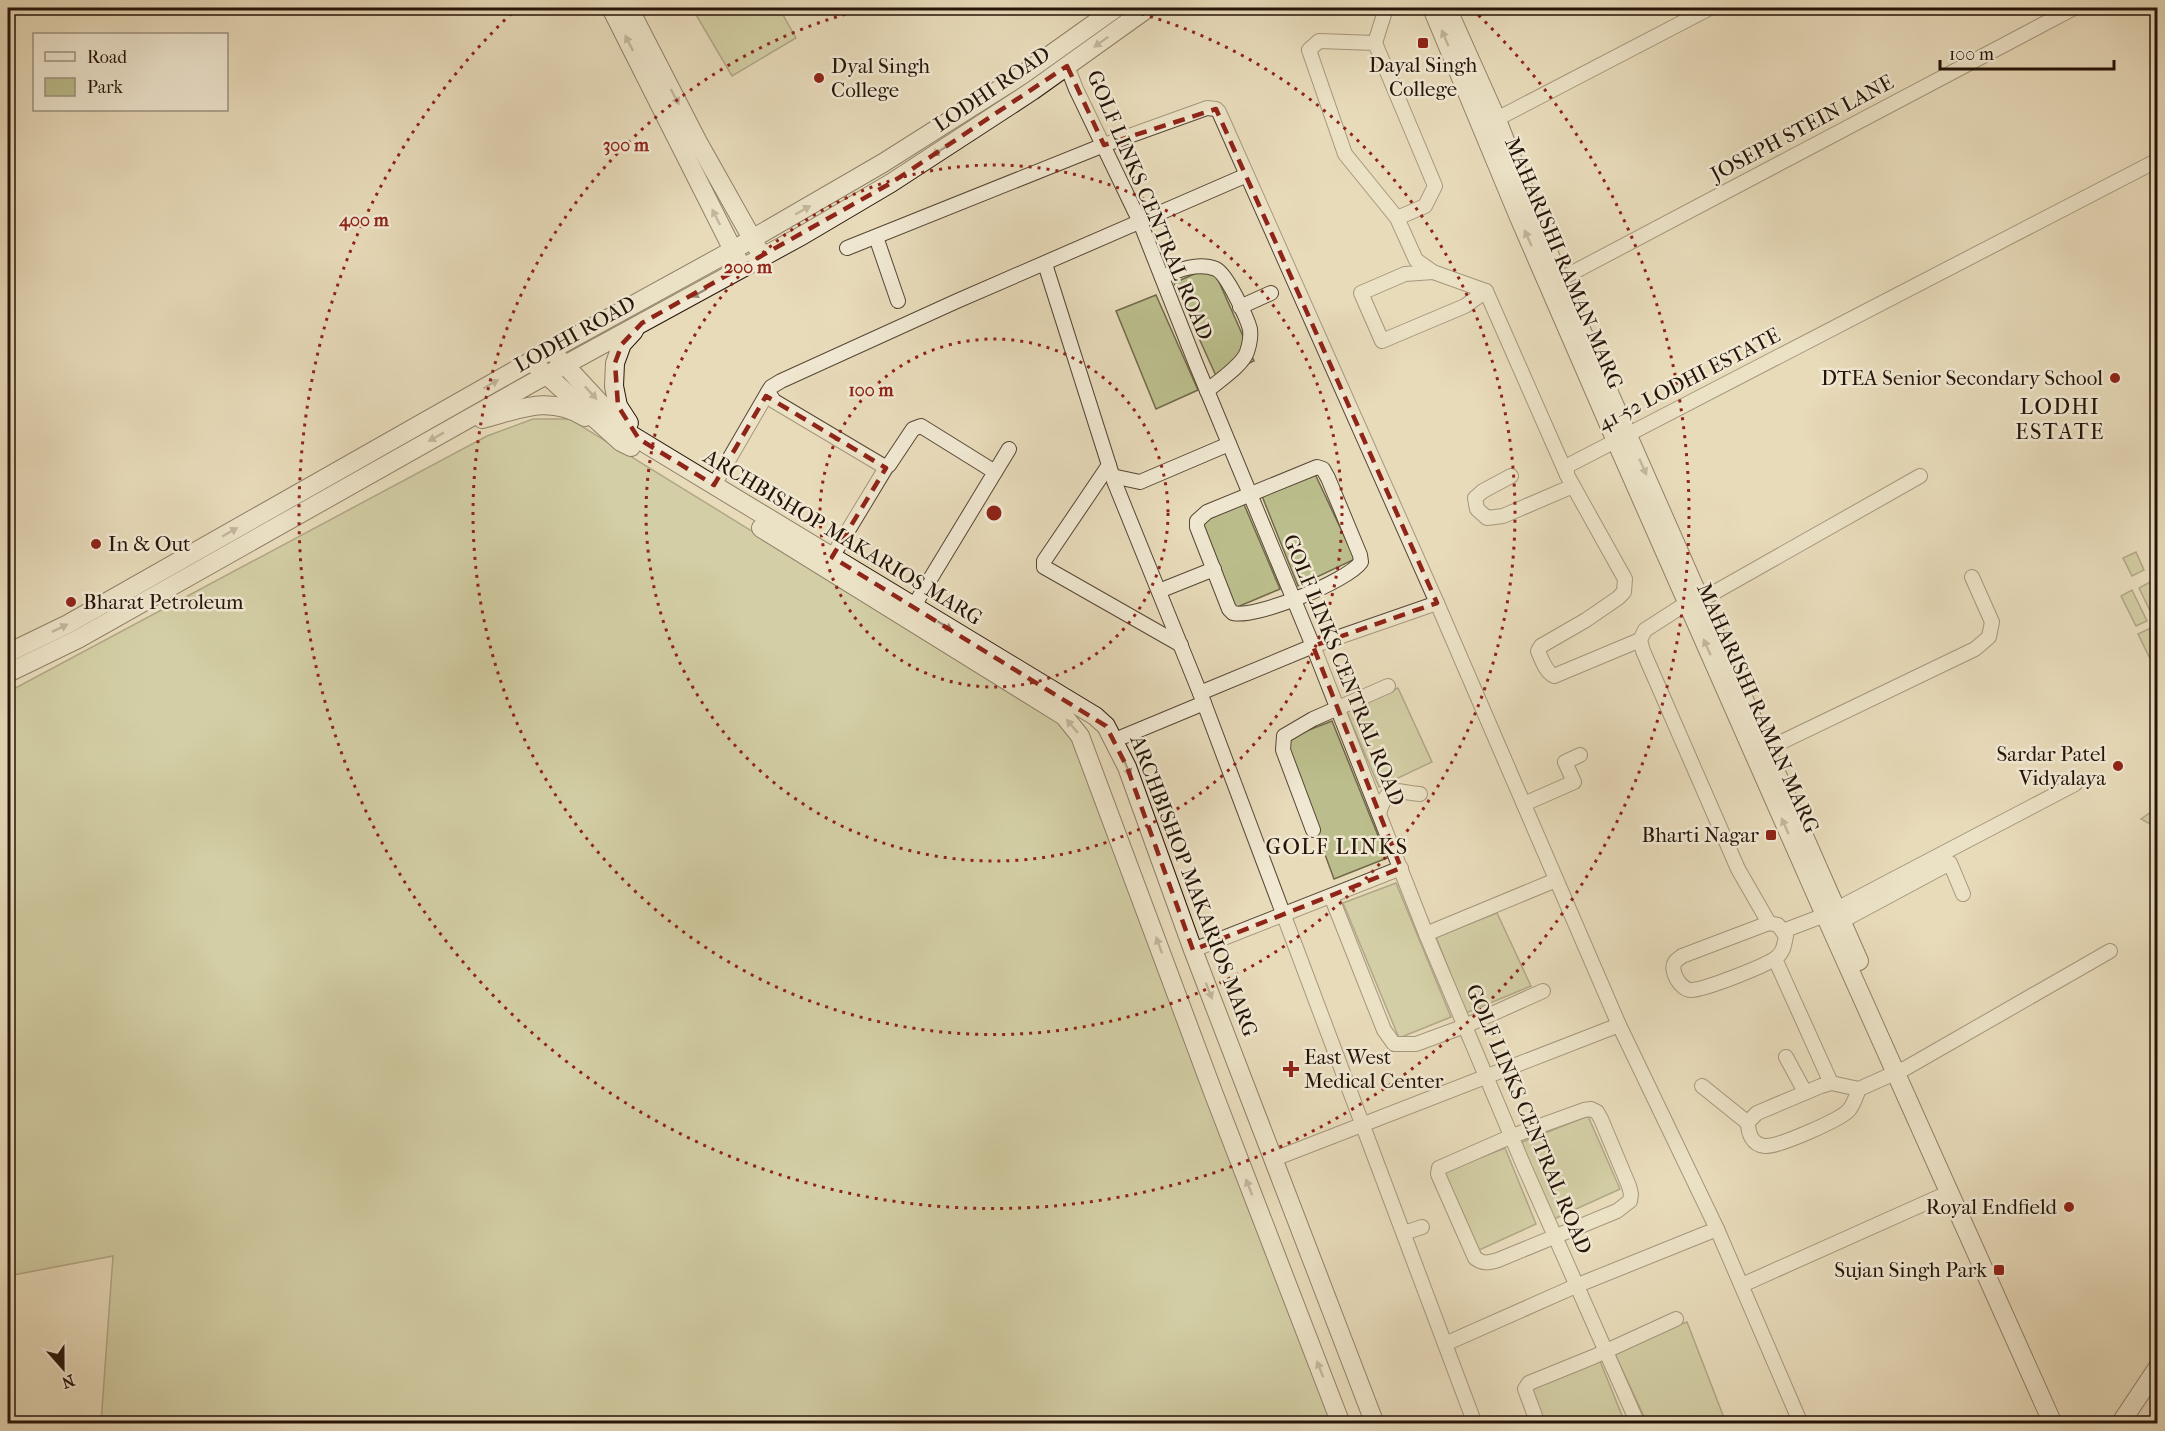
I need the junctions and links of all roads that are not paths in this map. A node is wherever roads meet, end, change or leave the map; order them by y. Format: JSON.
{"nodes":[{"id":1,"x":610,"y":8,"type":"edge"},
{"id":2,"x":628,"y":8,"type":"edge"},
{"id":3,"x":1116,"y":8,"type":"edge"},
{"id":4,"x":1148,"y":8,"type":"edge"},
{"id":5,"x":1386,"y":8,"type":"edge"},
{"id":6,"x":1432,"y":8,"type":"edge"},
{"id":7,"x":1447,"y":8,"type":"edge"},
{"id":8,"x":1710,"y":8,"type":"edge"},
{"id":9,"x":2074,"y":8,"type":"edge"},
{"id":10,"x":1375,"y":43,"type":"junction"},
{"id":11,"x":1067,"y":66,"type":"junction"},
{"id":12,"x":1490,"y":123,"type":"junction"},
{"id":13,"x":1104,"y":145,"type":"junction"},
{"id":14,"x":2157,"y":160,"type":"edge"},
{"id":15,"x":1247,"y":175,"type":"junction"},
{"id":16,"x":1397,"y":218,"type":"junction"},
{"id":17,"x":1140,"y":222,"type":"junction"},
{"id":18,"x":876,"y":237,"type":"junction"},
{"id":19,"x":752,"y":239,"type":"junction"},
{"id":20,"x":847,"y":248,"type":"dead end"},
{"id":21,"x":733,"y":250,"type":"junction"},
{"id":22,"x":763,"y":258,"type":"junction"},
{"id":23,"x":1045,"y":264,"type":"junction"},
{"id":24,"x":743,"y":269,"type":"junction"},
{"id":25,"x":1433,"y":272,"type":"junction"},
{"id":26,"x":1162,"y":277,"type":"junction"},
{"id":27,"x":1554,"y":282,"type":"junction"},
{"id":28,"x":1486,"y":291,"type":"junction"},
{"id":29,"x":1271,"y":293,"type":"dead end"},
{"id":30,"x":898,"y":301,"type":"dead end"},
{"id":31,"x":1240,"y":308,"type":"junction"},
{"id":32,"x":642,"y":323,"type":"junction"},
{"id":33,"x":551,"y":350,"type":"junction"},
{"id":34,"x":531,"y":362,"type":"junction"},
{"id":35,"x":565,"y":365,"type":"junction"},
{"id":36,"x":546,"y":375,"type":"junction"},
{"id":37,"x":1207,"y":391,"type":"junction"},
{"id":38,"x":768,"y":392,"type":"junction"},
{"id":39,"x":457,"y":425,"type":"junction"},
{"id":40,"x":1622,"y":437,"type":"junction"},
{"id":41,"x":630,"y":441,"type":"junction"},
{"id":42,"x":1229,"y":444,"type":"junction"},
{"id":43,"x":1009,"y":450,"type":"dead end"},
{"id":44,"x":887,"y":466,"type":"junction"},
{"id":45,"x":1110,"y":470,"type":"junction"},
{"id":46,"x":995,"y":472,"type":"junction"},
{"id":47,"x":1511,"y":476,"type":"dead end"},
{"id":48,"x":1920,"y":476,"type":"dead end"},
{"id":49,"x":1570,"y":481,"type":"junction"},
{"id":50,"x":714,"y":485,"type":"junction"},
{"id":51,"x":1250,"y":495,"type":"junction"},
{"id":52,"x":832,"y":557,"type":"junction"},
{"id":53,"x":1214,"y":569,"type":"junction"},
{"id":54,"x":1972,"y":577,"type":"dead end"},
{"id":55,"x":1159,"y":591,"type":"junction"},
{"id":56,"x":1294,"y":600,"type":"junction"},
{"id":57,"x":1694,"y":601,"type":"junction"},
{"id":58,"x":1437,"y":603,"type":"junction"},
{"id":59,"x":910,"y":613,"type":"junction"},
{"id":60,"x":1640,"y":640,"type":"junction"},
{"id":61,"x":1181,"y":645,"type":"junction"},
{"id":62,"x":1313,"y":646,"type":"junction"},
{"id":63,"x":8,"y":653,"type":"edge"},
{"id":64,"x":8,"y":673,"type":"edge"},
{"id":65,"x":1388,"y":686,"type":"dead end"},
{"id":66,"x":1202,"y":698,"type":"junction"},
{"id":67,"x":1337,"y":707,"type":"junction"},
{"id":68,"x":1115,"y":740,"type":"junction"},
{"id":69,"x":1767,"y":748,"type":"junction"},
{"id":70,"x":1580,"y":755,"type":"dead end"},
{"id":71,"x":2075,"y":784,"type":"dead end"},
{"id":72,"x":1420,"y":794,"type":"dead end"},
{"id":73,"x":1524,"y":804,"type":"junction"},
{"id":74,"x":1379,"y":813,"type":"junction"},
{"id":75,"x":1313,"y":830,"type":"dead end"},
{"id":76,"x":1401,"y":868,"type":"junction"},
{"id":77,"x":1556,"y":880,"type":"junction"},
{"id":78,"x":1963,"y":894,"type":"dead end"},
{"id":79,"x":1331,"y":896,"type":"junction"},
{"id":80,"x":1284,"y":914,"type":"junction"},
{"id":81,"x":1834,"y":915,"type":"junction"},
{"id":82,"x":1769,"y":923,"type":"junction"},
{"id":83,"x":1783,"y":931,"type":"junction"},
{"id":84,"x":1426,"y":934,"type":"junction"},
{"id":85,"x":1194,"y":950,"type":"junction"},
{"id":86,"x":2110,"y":951,"type":"dead end"},
{"id":87,"x":1775,"y":959,"type":"junction"},
{"id":88,"x":1543,"y":991,"type":"dead end"},
{"id":89,"x":1619,"y":1025,"type":"junction"},
{"id":90,"x":1466,"y":1026,"type":"junction"},
{"id":91,"x":1786,"y":1058,"type":"dead end"},
{"id":92,"x":1901,"y":1070,"type":"junction"},
{"id":93,"x":1487,"y":1076,"type":"junction"},
{"id":94,"x":1831,"y":1083,"type":"junction"},
{"id":95,"x":1702,"y":1086,"type":"dead end"},
{"id":96,"x":1859,"y":1089,"type":"junction"},
{"id":97,"x":1805,"y":1092,"type":"junction"},
{"id":98,"x":1748,"y":1124,"type":"junction"},
{"id":99,"x":1364,"y":1125,"type":"junction"},
{"id":100,"x":1512,"y":1136,"type":"junction"},
{"id":101,"x":1274,"y":1159,"type":"junction"},
{"id":102,"x":1950,"y":1192,"type":"junction"},
{"id":103,"x":1422,"y":1227,"type":"dead end"},
{"id":104,"x":1717,"y":1229,"type":"junction"},
{"id":105,"x":1404,"y":1233,"type":"junction"},
{"id":106,"x":1556,"y":1236,"type":"junction"},
{"id":107,"x":1578,"y":1285,"type":"junction"},
{"id":108,"x":1742,"y":1285,"type":"junction"},
{"id":109,"x":1676,"y":1319,"type":"dead end"},
{"id":110,"x":1445,"y":1344,"type":"junction"},
{"id":111,"x":1605,"y":1351,"type":"junction"},
{"id":112,"x":2157,"y":1367,"type":"edge"},
{"id":113,"x":2157,"y":1389,"type":"edge"},
{"id":114,"x":2054,"y":1422,"type":"edge"},
{"id":115,"x":1341,"y":1424,"type":"edge"},
{"id":116,"x":1375,"y":1424,"type":"edge"},
{"id":117,"x":1475,"y":1424,"type":"edge"},
{"id":118,"x":1538,"y":1424,"type":"edge"},
{"id":119,"x":1638,"y":1424,"type":"edge"},
{"id":120,"x":1800,"y":1424,"type":"edge"},
{"id":121,"x":2120,"y":1424,"type":"edge"},
{"id":122,"x":2134,"y":1424,"type":"edge"}],
"edges":[{"from":21,"to":1,"type":"main road","one_way":true},
{"from":2,"to":19,"type":"main road","one_way":true},
{"from":19,"to":3,"type":"main road","name":"LODHI ROAD","one_way":true},
{"from":4,"to":11,"type":"main road","name":"LODHI ROAD","one_way":true},
{"from":5,"to":10,"type":"street"},
{"from":12,"to":6,"type":"main road","name":"MAHARISHI RAMAN MARG","one_way":true},
{"from":7,"to":12,"type":"main road","name":"MAHARISHI RAMAN MARG"},
{"from":8,"to":12,"type":"street"},
{"from":9,"to":27,"type":"street","name":"JOSEPH STEIN LANE"},
{"from":10,"to":16,"type":"street"},
{"from":10,"to":16,"type":"street"},
{"from":11,"to":13,"type":"street","name":"GOLF LINKS CENTRAL ROAD"},
{"from":11,"to":22,"type":"main road","name":"LODHI ROAD","one_way":true},
{"from":12,"to":27,"type":"main road","name":"MAHARISHI RAMAN MARG"},
{"from":13,"to":15,"type":"street"},
{"from":13,"to":17,"type":"street","name":"GOLF LINKS CENTRAL ROAD"},
{"from":13,"to":18,"type":"street"},
{"from":14,"to":40,"type":"street","name":"41-52 LODHI ESTATE"},
{"from":15,"to":17,"type":"street"},
{"from":15,"to":58,"type":"street"},
{"from":16,"to":25,"type":"street"},
{"from":17,"to":23,"type":"street"},
{"from":17,"to":26,"type":"street","name":"GOLF LINKS CENTRAL ROAD"},
{"from":18,"to":20,"type":"street"},
{"from":18,"to":30,"type":"street"},
{"from":19,"to":21,"type":"main road","name":"LODHI ROAD"},
{"from":19,"to":22,"type":"main road"},
{"from":21,"to":24,"type":"main road"},
{"from":21,"to":33,"type":"main road","name":"LODHI ROAD"},
{"from":22,"to":24,"type":"main road","name":"LODHI ROAD"},
{"from":23,"to":38,"type":"street"},
{"from":23,"to":45,"type":"street"},
{"from":24,"to":32,"type":"main road","name":"LODHI ROAD","one_way":true},
{"from":25,"to":28,"type":"street"},
{"from":25,"to":28,"type":"street"},
{"from":26,"to":31,"type":"street"},
{"from":26,"to":37,"type":"street","name":"GOLF LINKS CENTRAL ROAD"},
{"from":27,"to":40,"type":"main road","name":"MAHARISHI RAMAN MARG"},
{"from":28,"to":49,"type":"street"},
{"from":29,"to":31,"type":"street"},
{"from":31,"to":37,"type":"street"},
{"from":32,"to":35,"type":"main road","name":"LODHI ROAD"},
{"from":32,"to":41,"type":"main road"},
{"from":33,"to":34,"type":"main road","name":"LODHI ROAD"},
{"from":33,"to":35,"type":"main road","name":"ARCHBISHOP MAKARIOS MARG"},
{"from":34,"to":36,"type":"main road","name":"ARCHBISHOP MAKARIOS MARG"},
{"from":63,"to":34,"type":"main road","name":"LODHI ROAD","one_way":true},
{"from":35,"to":36,"type":"main road","name":"LODHI ROAD"},
{"from":35,"to":41,"type":"main road","name":"ARCHBISHOP MAKARIOS MARG","one_way":true},
{"from":36,"to":39,"type":"main road","name":"LODHI ROAD"},
{"from":36,"to":41,"type":"main road","name":"ARCHBISHOP MAKARIOS MARG"},
{"from":37,"to":42,"type":"street","name":"GOLF LINKS CENTRAL ROAD"},
{"from":38,"to":44,"type":"street"},
{"from":38,"to":50,"type":"street"},
{"from":39,"to":41,"type":"main road"},
{"from":39,"to":64,"type":"main road","name":"LODHI ROAD","one_way":true},
{"from":40,"to":49,"type":"street","name":"41-52 LODHI ESTATE"},
{"from":40,"to":57,"type":"main road","name":"MAHARISHI RAMAN MARG"},
{"from":41,"to":50,"type":"main road","name":"ARCHBISHOP MAKARIOS MARG"},
{"from":41,"to":59,"type":"main road","name":"ARCHBISHOP MAKARIOS MARG"},
{"from":42,"to":45,"type":"street"},
{"from":42,"to":51,"type":"street","name":"GOLF LINKS CENTRAL ROAD"},
{"from":43,"to":46,"type":"street"},
{"from":44,"to":46,"type":"street"},
{"from":44,"to":52,"type":"street"},
{"from":45,"to":55,"type":"street"},
{"from":45,"to":61,"type":"street"},
{"from":46,"to":59,"type":"street"},
{"from":47,"to":49,"type":"street"},
{"from":48,"to":57,"type":"street"},
{"from":49,"to":60,"type":"street"},
{"from":50,"to":52,"type":"main road","name":"ARCHBISHOP MAKARIOS MARG"},
{"from":51,"to":53,"type":"street"},
{"from":51,"to":56,"type":"street","name":"GOLF LINKS CENTRAL ROAD"},
{"from":51,"to":56,"type":"street"},
{"from":52,"to":59,"type":"main road","name":"ARCHBISHOP MAKARIOS MARG"},
{"from":53,"to":55,"type":"street"},
{"from":53,"to":56,"type":"street"},
{"from":54,"to":69,"type":"street"},
{"from":55,"to":61,"type":"street"},
{"from":56,"to":62,"type":"street","name":"GOLF LINKS CENTRAL ROAD"},
{"from":57,"to":60,"type":"street"},
{"from":57,"to":69,"type":"main road","name":"MAHARISHI RAMAN MARG"},
{"from":81,"to":57,"type":"main road","name":"MAHARISHI RAMAN MARG","one_way":true},
{"from":58,"to":62,"type":"street"},
{"from":58,"to":73,"type":"street"},
{"from":59,"to":68,"type":"main road","name":"ARCHBISHOP MAKARIOS MARG","one_way":true},
{"from":115,"to":59,"type":"main road","name":"ARCHBISHOP MAKARIOS MARG","one_way":true},
{"from":60,"to":82,"type":"street"},
{"from":61,"to":66,"type":"street"},
{"from":62,"to":66,"type":"street"},
{"from":62,"to":67,"type":"street","name":"GOLF LINKS CENTRAL ROAD"},
{"from":65,"to":67,"type":"street"},
{"from":66,"to":68,"type":"street"},
{"from":66,"to":80,"type":"street"},
{"from":67,"to":74,"type":"street","name":"GOLF LINKS CENTRAL ROAD"},
{"from":67,"to":75,"type":"street"},
{"from":68,"to":85,"type":"main road","name":"ARCHBISHOP MAKARIOS MARG","one_way":true},
{"from":69,"to":81,"type":"main road","name":"MAHARISHI RAMAN MARG"},
{"from":70,"to":73,"type":"street"},
{"from":71,"to":81,"type":"street"},
{"from":72,"to":74,"type":"street"},
{"from":73,"to":77,"type":"street"},
{"from":74,"to":76,"type":"street","name":"GOLF LINKS CENTRAL ROAD"},
{"from":76,"to":79,"type":"street"},
{"from":76,"to":84,"type":"street","name":"GOLF LINKS CENTRAL ROAD"},
{"from":77,"to":84,"type":"street"},
{"from":77,"to":89,"type":"street"},
{"from":78,"to":81,"type":"street"},
{"from":79,"to":80,"type":"street"},
{"from":79,"to":90,"type":"street"},
{"from":80,"to":85,"type":"street"},
{"from":80,"to":99,"type":"street"},
{"from":81,"to":83,"type":"street"},
{"from":81,"to":92,"type":"main road","name":"MAHARISHI RAMAN MARG"},
{"from":82,"to":83,"type":"street"},
{"from":82,"to":87,"type":"street"},
{"from":83,"to":87,"type":"street"},
{"from":84,"to":90,"type":"street","name":"GOLF LINKS CENTRAL ROAD"},
{"from":85,"to":101,"type":"main road","name":"ARCHBISHOP MAKARIOS MARG","one_way":true},
{"from":86,"to":92,"type":"street"},
{"from":87,"to":94,"type":"street"},
{"from":88,"to":90,"type":"street"},
{"from":89,"to":93,"type":"street"},
{"from":89,"to":104,"type":"street"},
{"from":90,"to":93,"type":"street","name":"GOLF LINKS CENTRAL ROAD"},
{"from":91,"to":97,"type":"street"},
{"from":92,"to":96,"type":"street"},
{"from":92,"to":102,"type":"main road","name":"MAHARISHI RAMAN MARG"},
{"from":92,"to":114,"type":"main road","name":"MAHARISHI RAMAN MARG"},
{"from":93,"to":99,"type":"street"},
{"from":93,"to":100,"type":"street","name":"GOLF LINKS CENTRAL ROAD"},
{"from":94,"to":96,"type":"street"},
{"from":94,"to":97,"type":"street"},
{"from":95,"to":98,"type":"street"},
{"from":96,"to":98,"type":"street"},
{"from":97,"to":98,"type":"street"},
{"from":99,"to":101,"type":"street"},
{"from":99,"to":105,"type":"street"},
{"from":100,"to":106,"type":"street","name":"GOLF LINKS CENTRAL ROAD"},
{"from":100,"to":106,"type":"street"},
{"from":100,"to":106,"type":"street"},
{"from":101,"to":116,"type":"main road","name":"ARCHBISHOP MAKARIOS MARG"},
{"from":102,"to":108,"type":"street"},
{"from":102,"to":114,"type":"main road","name":"MAHARISHI RAMAN MARG"},
{"from":103,"to":105,"type":"street"},
{"from":104,"to":107,"type":"street"},
{"from":104,"to":108,"type":"street"},
{"from":105,"to":110,"type":"street"},
{"from":106,"to":107,"type":"street","name":"GOLF LINKS CENTRAL ROAD"},
{"from":107,"to":110,"type":"street"},
{"from":107,"to":111,"type":"street","name":"GOLF LINKS CENTRAL ROAD"},
{"from":108,"to":120,"type":"street"},
{"from":109,"to":111,"type":"street"},
{"from":110,"to":117,"type":"street"},
{"from":111,"to":118,"type":"street"},
{"from":111,"to":119,"type":"street","name":"GOLF LINKS CENTRAL ROAD"},
{"from":112,"to":121,"type":"main road"},
{"from":113,"to":122,"type":"main road"}]}
